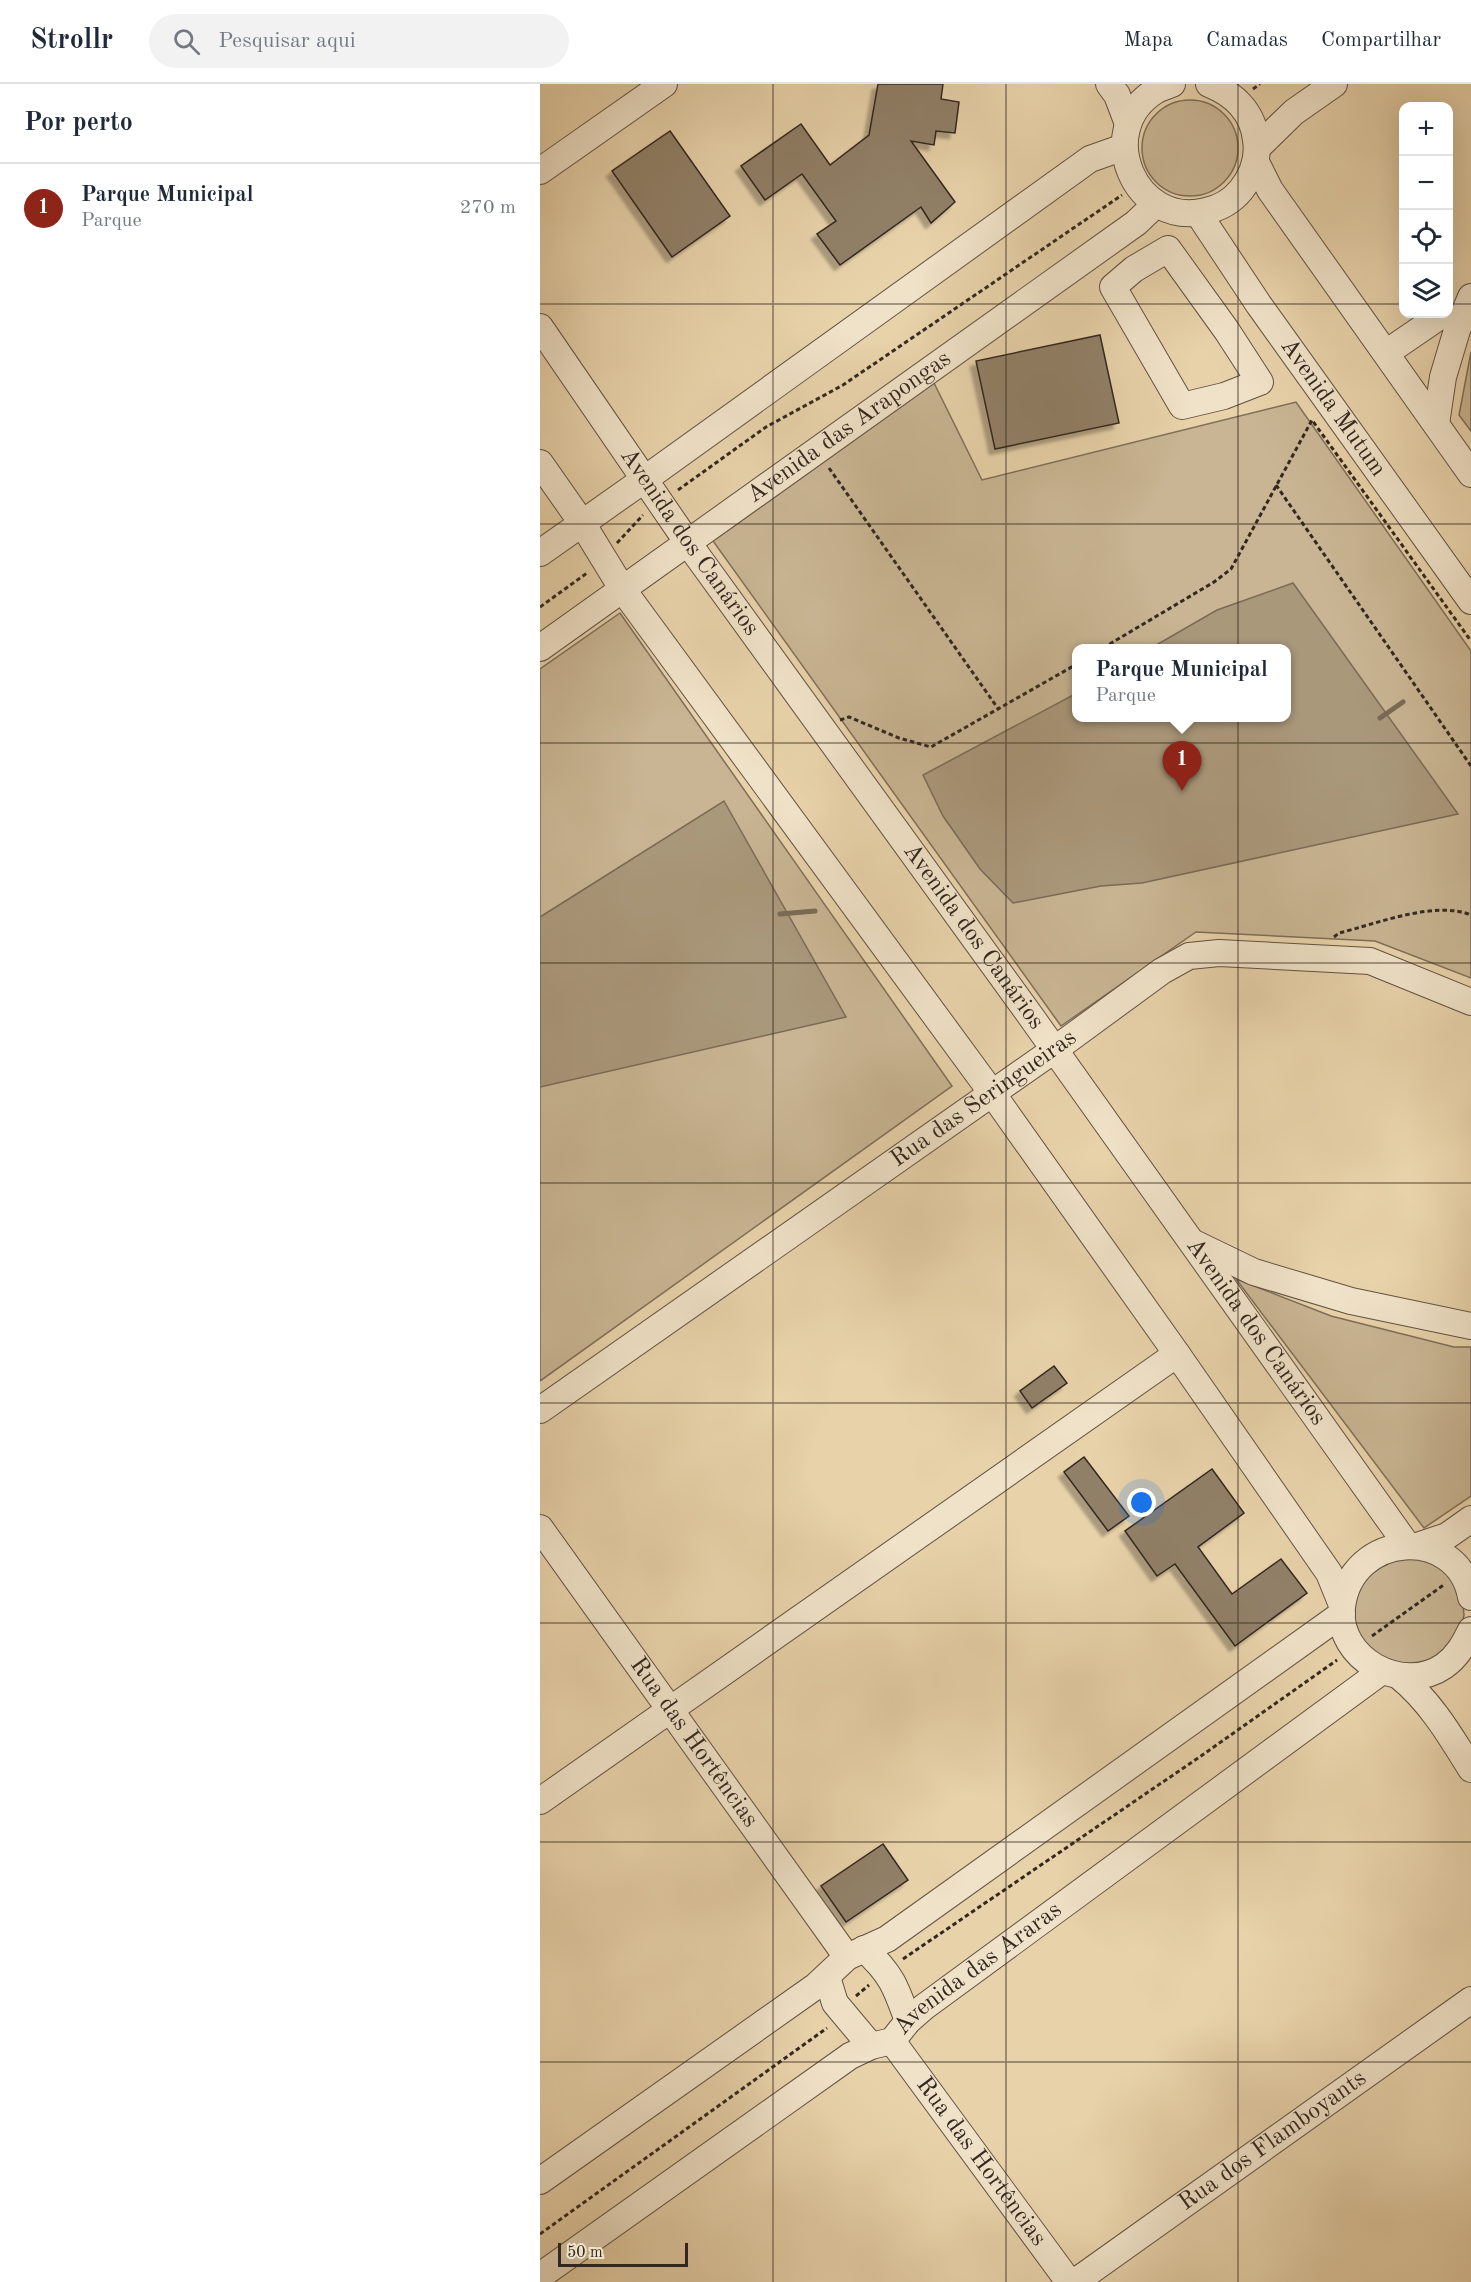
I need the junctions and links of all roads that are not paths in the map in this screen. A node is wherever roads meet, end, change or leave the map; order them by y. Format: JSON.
{"nodes":[{"id":1,"x":664,"y":84,"type":"edge"},
{"id":2,"x":1109,"y":84,"type":"edge"},
{"id":3,"x":1172,"y":84,"type":"edge"},
{"id":4,"x":1209,"y":84,"type":"edge"},
{"id":5,"x":1334,"y":84,"type":"edge"},
{"id":6,"x":1126,"y":136,"type":"junction"},
{"id":7,"x":1256,"y":155,"type":"junction"},
{"id":8,"x":540,"y":171,"type":"edge"},
{"id":9,"x":1147,"y":196,"type":"junction"},
{"id":10,"x":1198,"y":213,"type":"junction"},
{"id":11,"x":1471,"y":296,"type":"edge"},
{"id":12,"x":1259,"y":305,"type":"junction"},
{"id":13,"x":1453,"y":307,"type":"edge"},
{"id":14,"x":1437,"y":318,"type":"edge"},
{"id":15,"x":540,"y":327,"type":"edge"},
{"id":16,"x":1227,"y":331,"type":"junction"},
{"id":17,"x":1386,"y":353,"type":"junction"},
{"id":18,"x":1436,"y":424,"type":"junction"},
{"id":19,"x":540,"y":463,"type":"edge"},
{"id":20,"x":1471,"y":474,"type":"edge"},
{"id":21,"x":645,"y":479,"type":"junction"},
{"id":22,"x":582,"y":523,"type":"junction"},
{"id":23,"x":688,"y":543,"type":"junction"},
{"id":24,"x":540,"y":553,"type":"edge"},
{"id":25,"x":623,"y":590,"type":"junction"},
{"id":26,"x":1471,"y":601,"type":"edge"},
{"id":27,"x":540,"y":648,"type":"edge"},
{"id":28,"x":1471,"y":1002,"type":"edge"},
{"id":29,"x":1054,"y":1050,"type":"junction"},
{"id":30,"x":992,"y":1093,"type":"junction"},
{"id":31,"x":1190,"y":1241,"type":"junction"},
{"id":32,"x":1471,"y":1326,"type":"edge"},
{"id":33,"x":1177,"y":1354,"type":"junction"},
{"id":34,"x":540,"y":1410,"type":"edge"},
{"id":35,"x":1471,"y":1519,"type":"edge"},
{"id":36,"x":540,"y":1528,"type":"edge"},
{"id":37,"x":1412,"y":1546,"type":"junction"},
{"id":38,"x":1471,"y":1597,"type":"edge"},
{"id":39,"x":1342,"y":1609,"type":"junction"},
{"id":40,"x":1471,"y":1630,"type":"edge"},
{"id":41,"x":1390,"y":1674,"type":"junction"},
{"id":42,"x":669,"y":1709,"type":"junction"},
{"id":43,"x":1471,"y":1769,"type":"edge"},
{"id":44,"x":540,"y":1801,"type":"edge"},
{"id":45,"x":855,"y":1953,"type":"junction"},
{"id":46,"x":827,"y":1977,"type":"junction"},
{"id":47,"x":1471,"y":2000,"type":"edge"},
{"id":48,"x":908,"y":2021,"type":"junction"},
{"id":49,"x":882,"y":2044,"type":"junction"},
{"id":50,"x":540,"y":2181,"type":"edge"},
{"id":51,"x":540,"y":2276,"type":"edge"},
{"id":52,"x":1069,"y":2282,"type":"edge"},
{"id":53,"x":1075,"y":2282,"type":"edge"}],
"edges":[{"from":1,"to":8,"type":"street"},
{"from":2,"to":6,"type":"street"},
{"from":3,"to":6,"type":"street"},
{"from":4,"to":7,"type":"street"},
{"from":5,"to":7,"type":"street"},
{"from":6,"to":9,"type":"street"},
{"from":6,"to":21,"type":"street"},
{"from":7,"to":10,"type":"street"},
{"from":7,"to":17,"type":"street"},
{"from":9,"to":10,"type":"street"},
{"from":9,"to":23,"type":"street","name":"Avenida das Arapongas"},
{"from":10,"to":12,"type":"street","name":"Avenida Mutum"},
{"from":11,"to":13,"type":"street"},
{"from":11,"to":18,"type":"street"},
{"from":12,"to":16,"type":"street"},
{"from":12,"to":26,"type":"street","name":"Avenida Mutum"},
{"from":14,"to":17,"type":"street"},
{"from":15,"to":21,"type":"street","name":"Avenida dos Canários"},
{"from":16,"to":16,"type":"street"},
{"from":17,"to":18,"type":"street"},
{"from":18,"to":20,"type":"street"},
{"from":19,"to":22,"type":"street"},
{"from":21,"to":22,"type":"street"},
{"from":21,"to":23,"type":"street","name":"Avenida dos Canários"},
{"from":22,"to":24,"type":"street"},
{"from":22,"to":25,"type":"street"},
{"from":23,"to":25,"type":"street","name":"Avenida das Arapongas"},
{"from":23,"to":29,"type":"street","name":"Avenida dos Canários"},
{"from":25,"to":27,"type":"street","name":"Avenida das Arapongas"},
{"from":25,"to":30,"type":"street"},
{"from":28,"to":29,"type":"street","name":"Rua das Seringueiras"},
{"from":29,"to":30,"type":"street","name":"Rua das Seringueiras"},
{"from":29,"to":31,"type":"street","name":"Avenida dos Canários"},
{"from":30,"to":33,"type":"street"},
{"from":30,"to":34,"type":"street","name":"Rua das Seringueiras"},
{"from":31,"to":32,"type":"street"},
{"from":31,"to":37,"type":"street","name":"Avenida dos Canários"},
{"from":33,"to":39,"type":"street"},
{"from":33,"to":42,"type":"street"},
{"from":35,"to":37,"type":"street"},
{"from":36,"to":42,"type":"street","name":"Rua das Hortências"},
{"from":37,"to":38,"type":"street"},
{"from":37,"to":39,"type":"street"},
{"from":39,"to":41,"type":"street"},
{"from":39,"to":45,"type":"street"},
{"from":40,"to":41,"type":"street"},
{"from":41,"to":43,"type":"street"},
{"from":41,"to":48,"type":"street","name":"Avenida das Araras"},
{"from":42,"to":44,"type":"street"},
{"from":42,"to":45,"type":"street","name":"Rua das Hortências"},
{"from":45,"to":46,"type":"street"},
{"from":45,"to":48,"type":"street","name":"Rua das Hortências"},
{"from":46,"to":49,"type":"street","name":"Rua das Hortências"},
{"from":46,"to":50,"type":"street"},
{"from":47,"to":53,"type":"street","name":"Rua dos Flamboyants"},
{"from":48,"to":49,"type":"street","name":"Avenida das Araras"},
{"from":49,"to":51,"type":"street","name":"Avenida das Araras"},
{"from":49,"to":52,"type":"street","name":"Rua das Hortências"}]}
